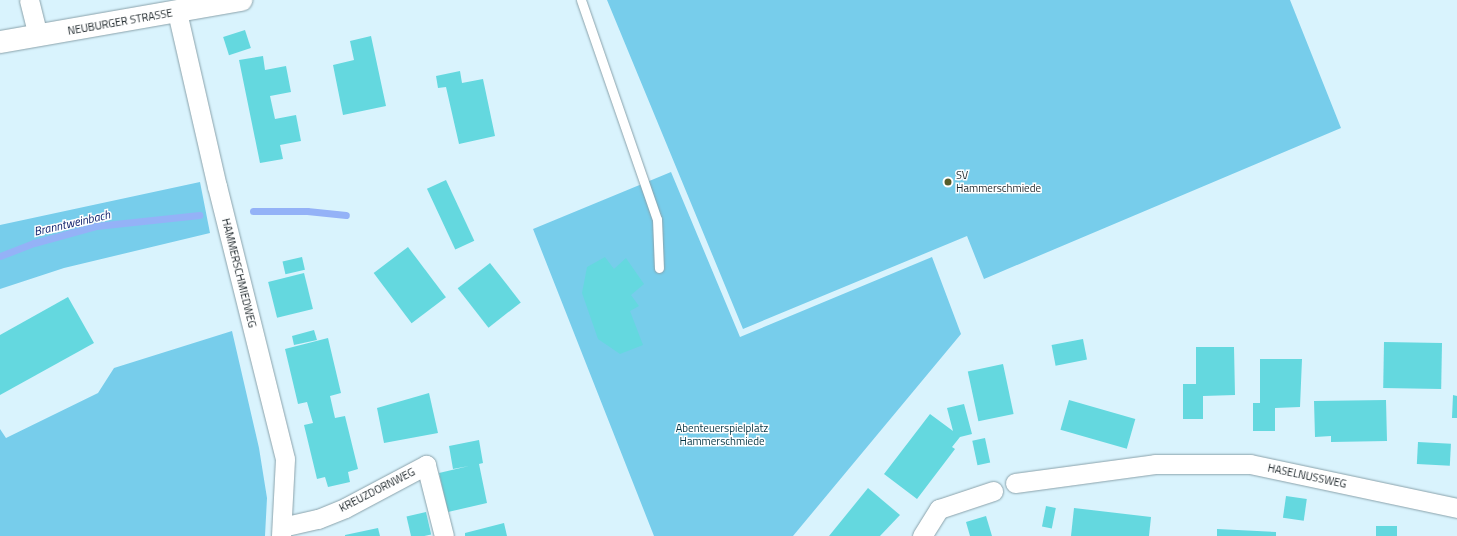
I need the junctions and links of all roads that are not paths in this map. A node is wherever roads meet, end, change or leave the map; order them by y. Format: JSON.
{"nodes":[{"id":1,"x":29,"y":0,"type":"edge"},
{"id":2,"x":241,"y":0,"type":"edge"},
{"id":3,"x":581,"y":0,"type":"edge"},
{"id":4,"x":177,"y":12,"type":"junction"},
{"id":5,"x":38,"y":35,"type":"junction"},
{"id":6,"x":0,"y":42,"type":"edge"},
{"id":7,"x":659,"y":268,"type":"dead end"},
{"id":8,"x":1015,"y":483,"type":"dead end"},
{"id":9,"x":993,"y":490,"type":"dead end"},
{"id":10,"x":1457,"y":508,"type":"edge"},
{"id":11,"x":281,"y":531,"type":"edge"},
{"id":12,"x":444,"y":536,"type":"edge"},
{"id":13,"x":922,"y":536,"type":"edge"}],
"edges":[{"from":1,"to":5,"type":"street"},
{"from":2,"to":4,"type":"street","name":"NEUBURGER STRASSE"},
{"from":3,"to":7,"type":"lane"},
{"from":4,"to":5,"type":"street","name":"NEUBURGER STRASSE"},
{"from":4,"to":11,"type":"street","name":"HAMMERSCHMIEDWEG"},
{"from":5,"to":6,"type":"street","name":"NEUBURGER STRASSE"},
{"from":8,"to":10,"type":"street","name":"HASELNUSSWEG"},
{"from":9,"to":13,"type":"street"},
{"from":11,"to":12,"type":"street","name":"KREUZDORNWEG"}]}
